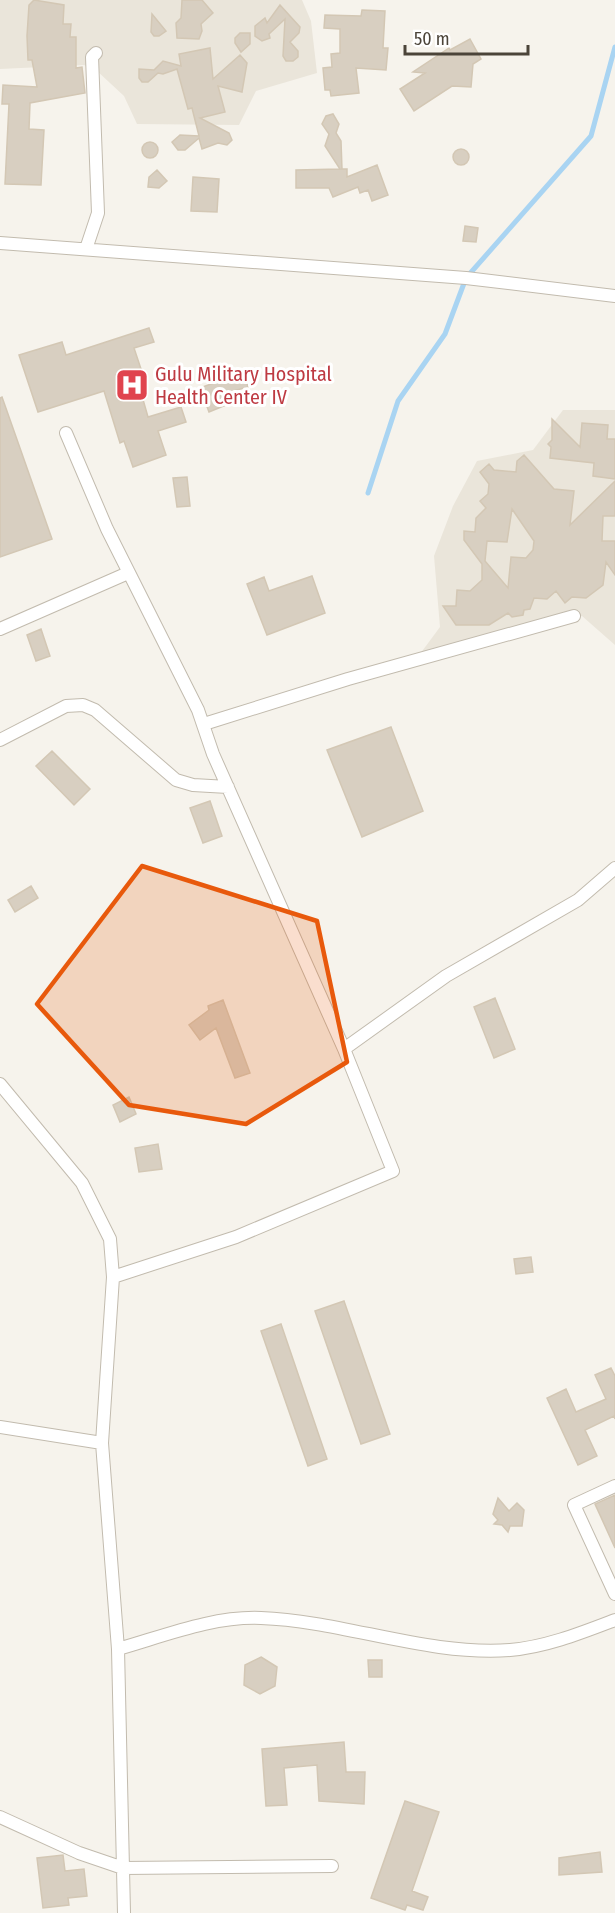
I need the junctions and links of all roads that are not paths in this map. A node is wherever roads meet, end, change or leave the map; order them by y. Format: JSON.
{"nodes":[{"id":1,"x":96,"y":52,"type":"dead end"},
{"id":2,"x":0,"y":243,"type":"edge"},
{"id":3,"x":86,"y":249,"type":"junction"},
{"id":4,"x":615,"y":296,"type":"edge"},
{"id":5,"x":66,"y":433,"type":"dead end"},
{"id":6,"x":129,"y":573,"type":"junction"},
{"id":7,"x":574,"y":616,"type":"dead end"},
{"id":8,"x":0,"y":629,"type":"edge"},
{"id":9,"x":204,"y":724,"type":"junction"},
{"id":10,"x":0,"y":740,"type":"edge"},
{"id":11,"x":228,"y":787,"type":"junction"},
{"id":12,"x":615,"y":867,"type":"edge"},
{"id":13,"x":344,"y":1049,"type":"junction"},
{"id":14,"x":0,"y":1084,"type":"edge"},
{"id":15,"x":113,"y":1277,"type":"junction"},
{"id":16,"x":0,"y":1427,"type":"edge"},
{"id":17,"x":102,"y":1443,"type":"junction"},
{"id":18,"x":615,"y":1486,"type":"edge"},
{"id":19,"x":615,"y":1594,"type":"edge"},
{"id":20,"x":615,"y":1620,"type":"edge"},
{"id":21,"x":118,"y":1649,"type":"junction"},
{"id":22,"x":0,"y":1817,"type":"edge"},
{"id":23,"x":332,"y":1866,"type":"dead end"},
{"id":24,"x":123,"y":1868,"type":"junction"},
{"id":25,"x":124,"y":1913,"type":"edge"}],
"edges":[{"from":1,"to":3,"type":"street"},
{"from":2,"to":3,"type":"street"},
{"from":3,"to":4,"type":"street"},
{"from":5,"to":6,"type":"street"},
{"from":6,"to":8,"type":"street"},
{"from":6,"to":9,"type":"street"},
{"from":7,"to":9,"type":"street"},
{"from":9,"to":11,"type":"street"},
{"from":10,"to":11,"type":"street"},
{"from":11,"to":13,"type":"street"},
{"from":12,"to":13,"type":"street"},
{"from":13,"to":15,"type":"street"},
{"from":14,"to":15,"type":"street"},
{"from":15,"to":17,"type":"street"},
{"from":16,"to":17,"type":"street"},
{"from":17,"to":21,"type":"street"},
{"from":18,"to":19,"type":"street"},
{"from":20,"to":21,"type":"street"},
{"from":21,"to":24,"type":"street"},
{"from":22,"to":24,"type":"street"},
{"from":23,"to":24,"type":"street"},
{"from":24,"to":25,"type":"street"}]}
